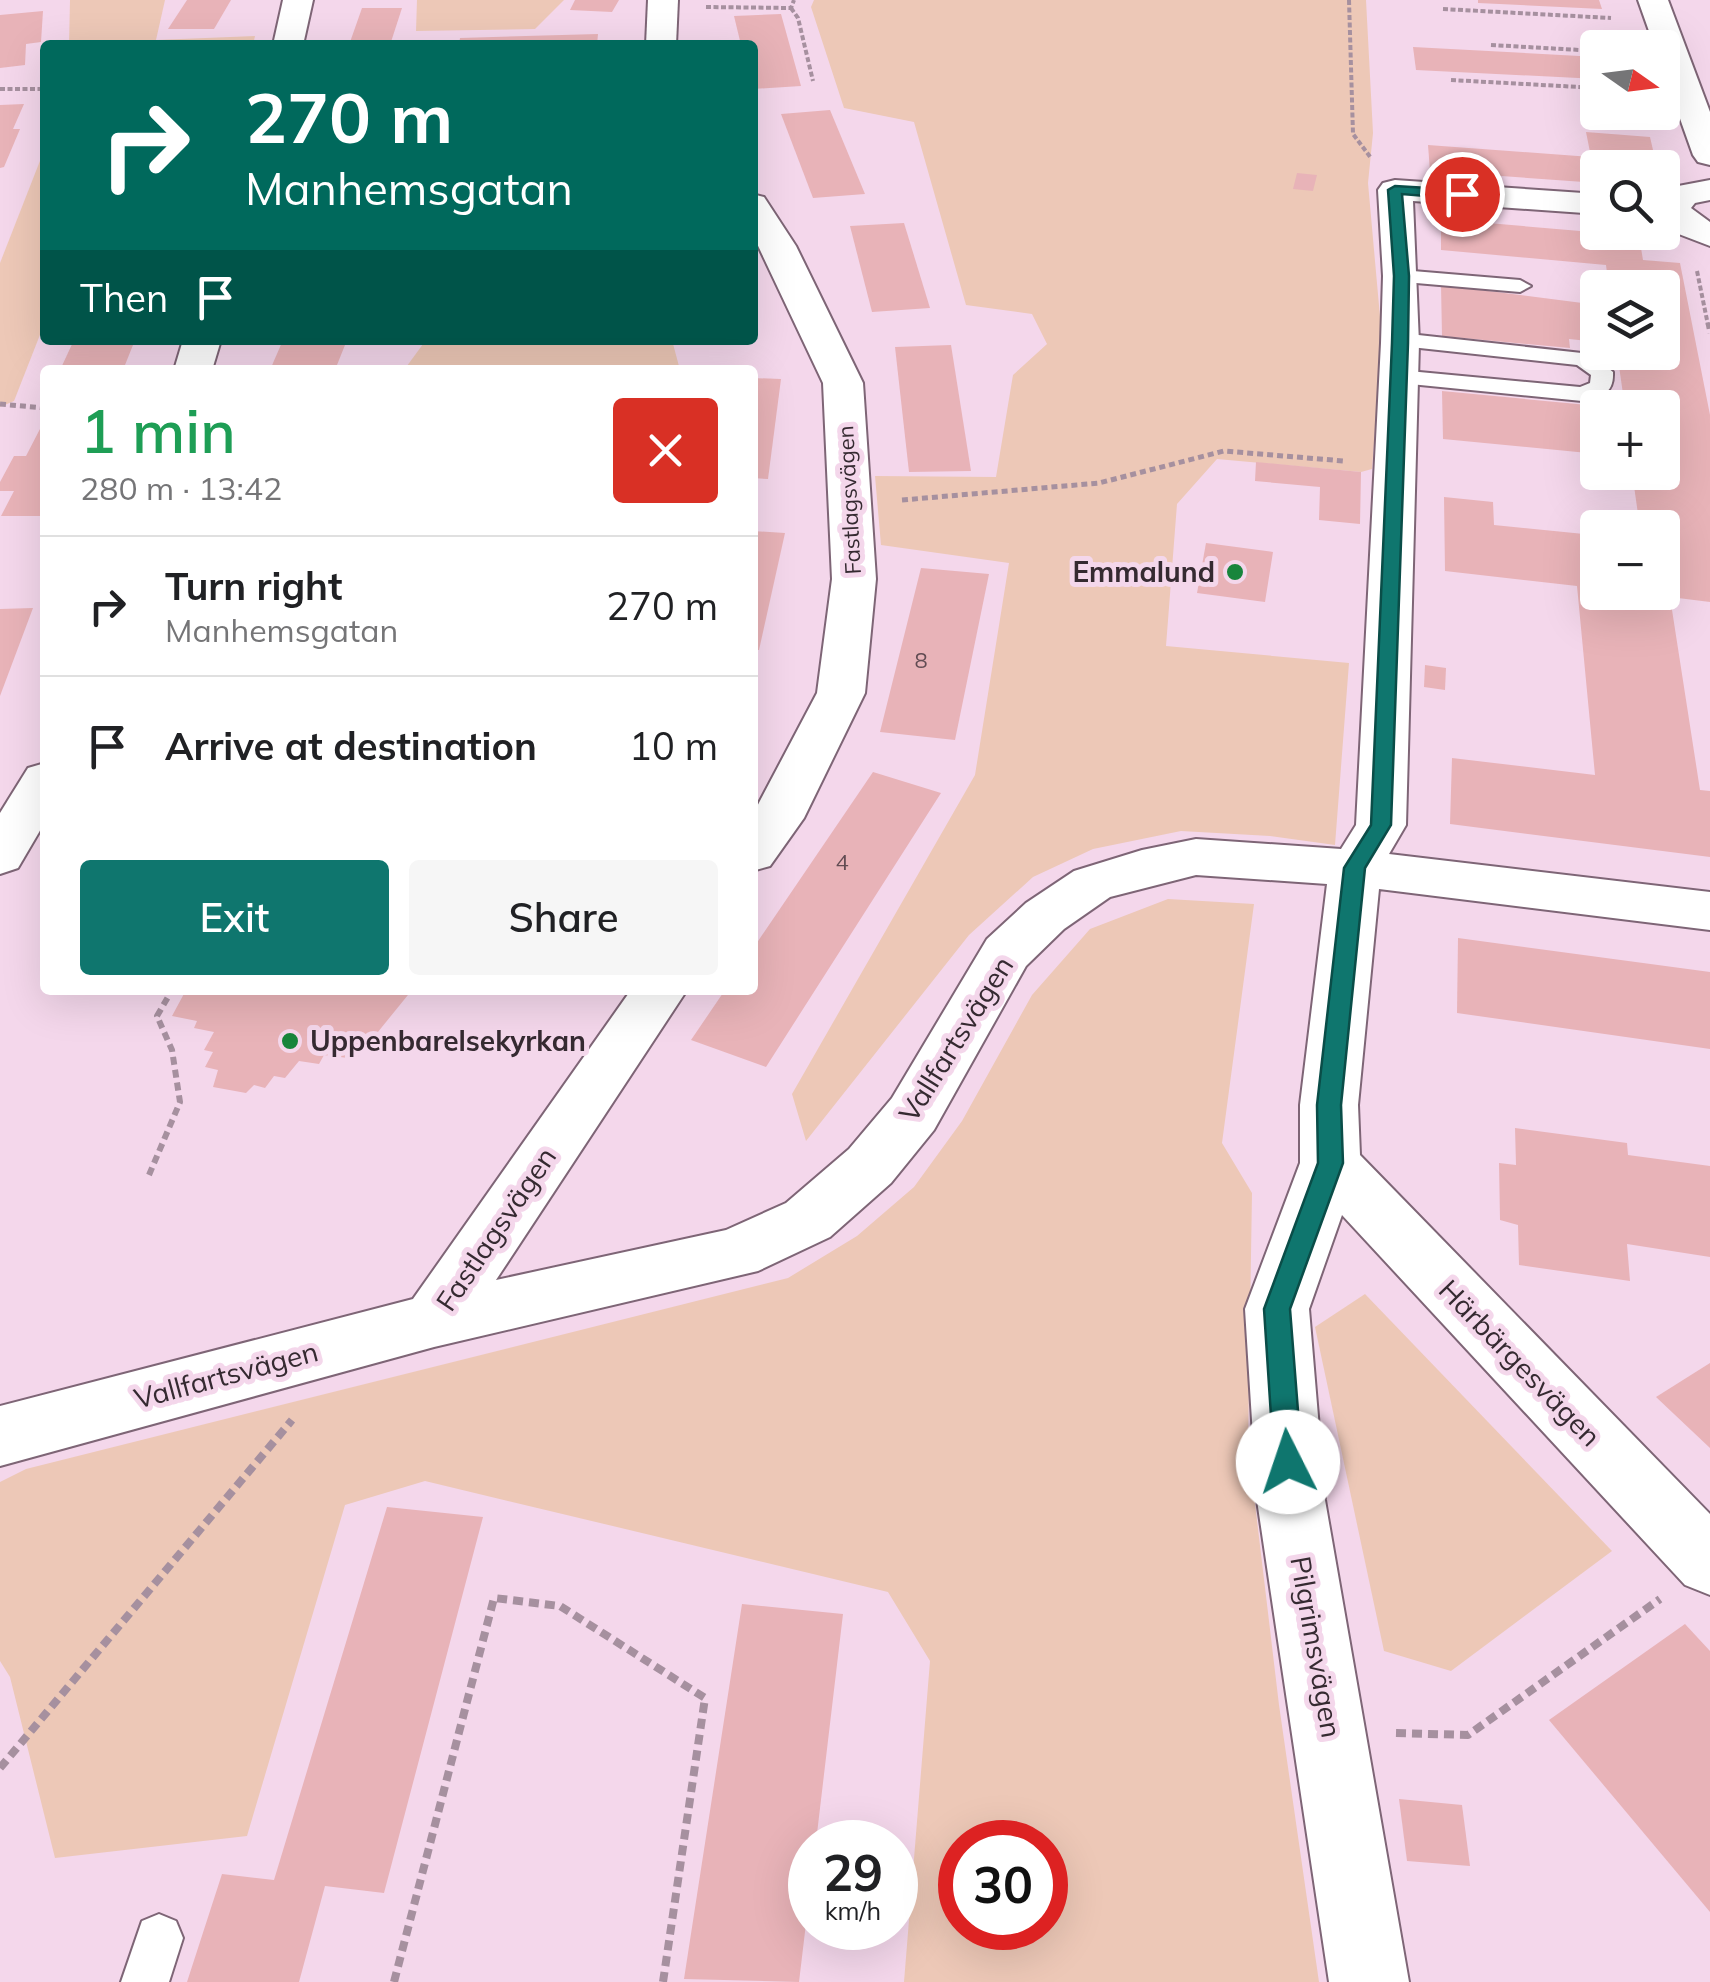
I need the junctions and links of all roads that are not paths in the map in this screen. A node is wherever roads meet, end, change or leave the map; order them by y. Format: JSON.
{"nodes":[{"id":1,"x":298,"y":0,"type":"edge"},
{"id":2,"x":1653,"y":0,"type":"edge"},
{"id":3,"x":661,"y":4,"type":"edge"},
{"id":4,"x":289,"y":40,"type":"edge"},
{"id":5,"x":662,"y":40,"type":"edge"},
{"id":6,"x":1710,"y":155,"type":"edge"},
{"id":7,"x":1710,"y":190,"type":"edge"},
{"id":8,"x":1680,"y":197,"type":"edge"},
{"id":9,"x":1580,"y":203,"type":"edge"},
{"id":10,"x":758,"y":214,"type":"edge"},
{"id":11,"x":1680,"y":219,"type":"edge"},
{"id":12,"x":1710,"y":235,"type":"edge"},
{"id":13,"x":1402,"y":276,"type":"junction"},
{"id":14,"x":1520,"y":286,"type":"dead end"},
{"id":15,"x":1400,"y":340,"type":"junction"},
{"id":16,"x":1396,"y":400,"type":"junction"},
{"id":17,"x":40,"y":788,"type":"edge"},
{"id":18,"x":758,"y":846,"type":"edge"},
{"id":19,"x":0,"y":856,"type":"edge"},
{"id":20,"x":1355,"y":868,"type":"junction"},
{"id":21,"x":1710,"y":911,"type":"edge"},
{"id":22,"x":657,"y":995,"type":"edge"},
{"id":23,"x":1330,"y":1163,"type":"junction"},
{"id":24,"x":434,"y":1320,"type":"junction"},
{"id":25,"x":0,"y":1436,"type":"edge"},
{"id":26,"x":1694,"y":1574,"type":"edge"},
{"id":27,"x":159,"y":1938,"type":"dead end"},
{"id":28,"x":145,"y":1982,"type":"edge"},
{"id":29,"x":1370,"y":1982,"type":"edge"}],
"edges":[{"from":1,"to":4,"type":"street"},
{"from":2,"to":6,"type":"street"},
{"from":3,"to":5,"type":"street"},
{"from":7,"to":8,"type":"street"},
{"from":9,"to":13,"type":"street","name":"Pilgrimsvägen"},
{"from":10,"to":18,"type":"street","name":"Fastlagsvägen"},
{"from":11,"to":12,"type":"street"},
{"from":13,"to":14,"type":"lane"},
{"from":13,"to":15,"type":"street","name":"Pilgrimsvägen"},
{"from":15,"to":16,"type":"street","name":"Pilgrimsvägen"},
{"from":15,"to":16,"type":"lane"},
{"from":16,"to":20,"type":"street","name":"Pilgrimsvägen"},
{"from":17,"to":19,"type":"street"},
{"from":20,"to":21,"type":"street","name":"Vallfartsvägen"},
{"from":20,"to":23,"type":"street","name":"Pilgrimsvägen"},
{"from":20,"to":24,"type":"street","name":"Vallfartsvägen"},
{"from":22,"to":24,"type":"street","name":"Fastlagsvägen"},
{"from":23,"to":26,"type":"street","name":"Härbärgesvägen"},
{"from":23,"to":29,"type":"street","name":"Pilgrimsvägen"},
{"from":24,"to":25,"type":"street","name":"Vallfartsvägen"},
{"from":27,"to":28,"type":"lane"}]}
